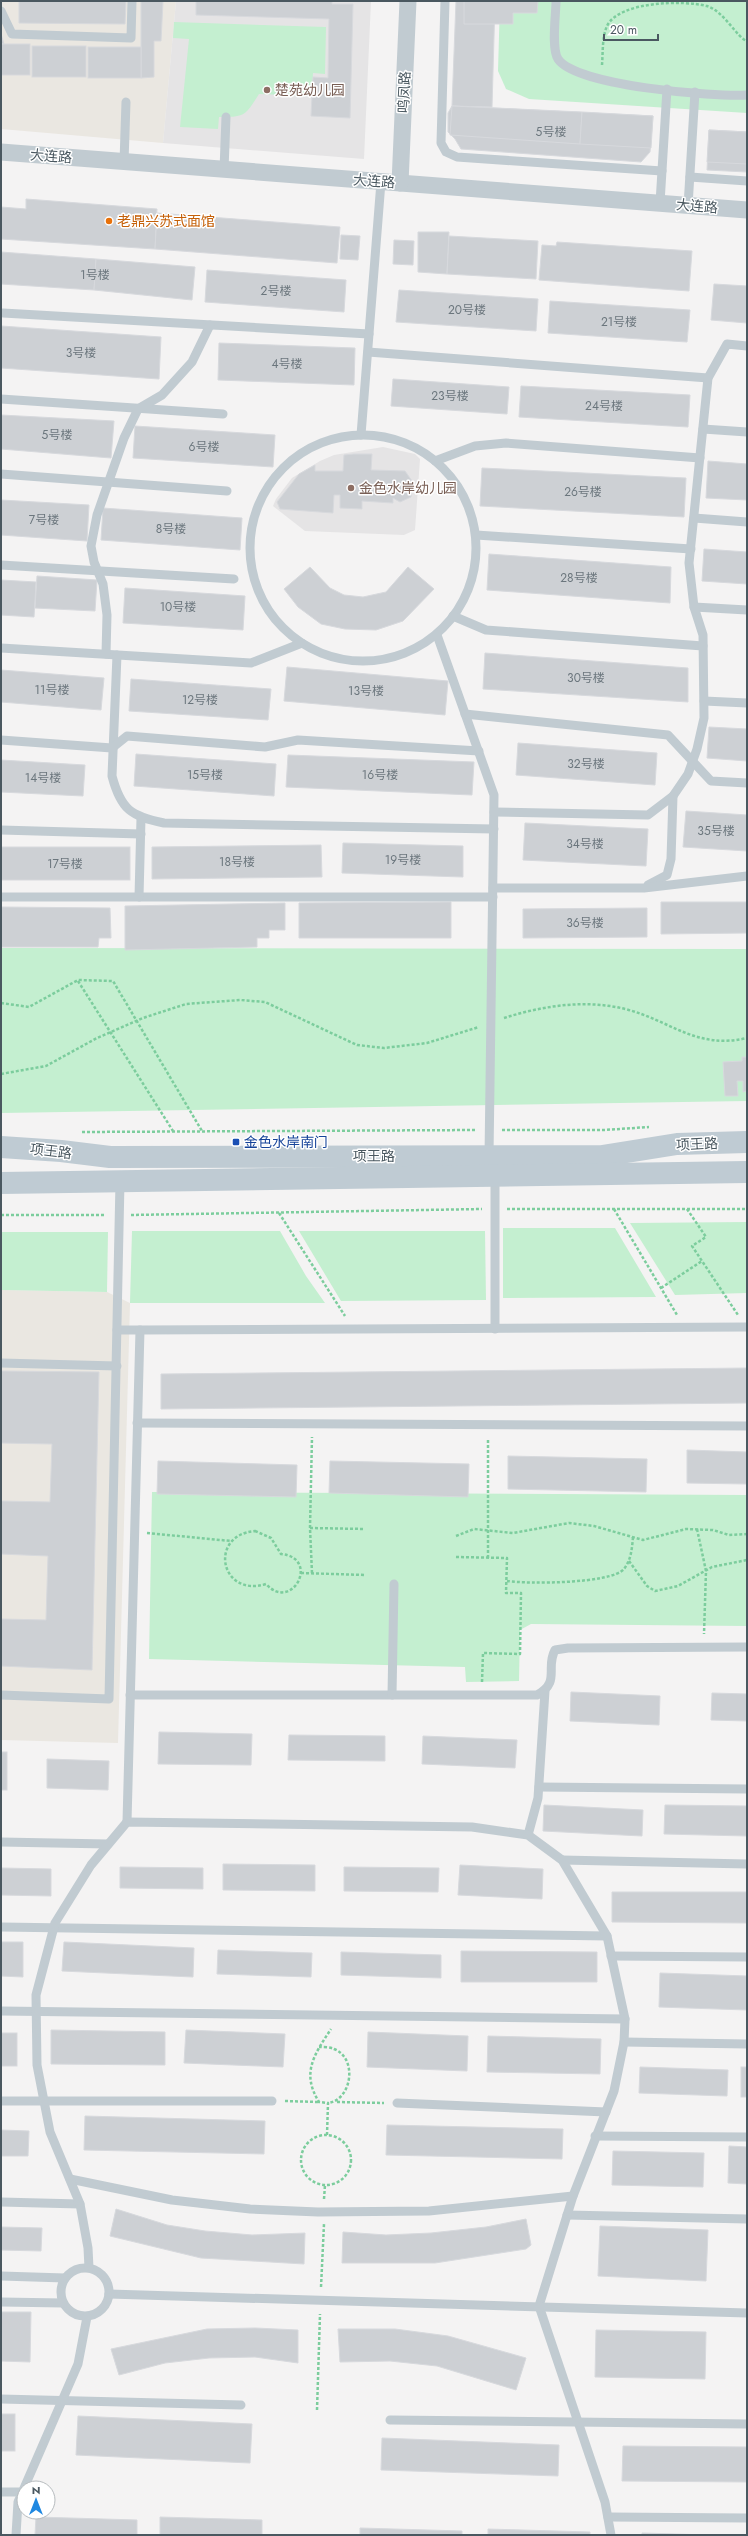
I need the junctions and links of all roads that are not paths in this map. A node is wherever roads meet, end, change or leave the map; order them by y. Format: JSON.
{"nodes":[{"id":1,"x":132,"y":1,"type":"edge"},
{"id":2,"x":408,"y":1,"type":"edge"},
{"id":3,"x":445,"y":1,"type":"edge"},
{"id":4,"x":556,"y":1,"type":"edge"},
{"id":5,"x":1,"y":11,"type":"edge"},
{"id":6,"x":667,"y":89,"type":"junction"},
{"id":7,"x":695,"y":92,"type":"junction"},
{"id":8,"x":747,"y":95,"type":"edge"},
{"id":9,"x":126,"y":102,"type":"dead end"},
{"id":10,"x":226,"y":117,"type":"dead end"},
{"id":11,"x":1,"y":152,"type":"edge"},
{"id":12,"x":124,"y":162,"type":"junction"},
{"id":13,"x":224,"y":170,"type":"junction"},
{"id":14,"x":662,"y":171,"type":"junction"},
{"id":15,"x":690,"y":177,"type":"junction"},
{"id":16,"x":747,"y":181,"type":"edge"},
{"id":17,"x":381,"y":182,"type":"junction"},
{"id":18,"x":400,"y":183,"type":"junction"},
{"id":19,"x":660,"y":203,"type":"junction"},
{"id":20,"x":688,"y":206,"type":"junction"},
{"id":21,"x":747,"y":210,"type":"edge"},
{"id":22,"x":3,"y":313,"type":"dead end"},
{"id":23,"x":210,"y":325,"type":"junction"},
{"id":24,"x":369,"y":334,"type":"junction"},
{"id":25,"x":747,"y":346,"type":"edge"},
{"id":26,"x":368,"y":352,"type":"junction"},
{"id":27,"x":708,"y":378,"type":"junction"},
{"id":28,"x":1,"y":399,"type":"edge"},
{"id":29,"x":138,"y":409,"type":"junction"},
{"id":30,"x":223,"y":414,"type":"dead end"},
{"id":31,"x":703,"y":429,"type":"junction"},
{"id":32,"x":747,"y":432,"type":"edge"},
{"id":33,"x":361,"y":435,"type":"junction"},
{"id":34,"x":700,"y":458,"type":"junction"},
{"id":35,"x":435,"y":461,"type":"junction"},
{"id":36,"x":1,"y":474,"type":"edge"},
{"id":37,"x":110,"y":482,"type":"junction"},
{"id":38,"x":227,"y":491,"type":"dead end"},
{"id":39,"x":694,"y":518,"type":"junction"},
{"id":40,"x":747,"y":522,"type":"edge"},
{"id":41,"x":476,"y":535,"type":"junction"},
{"id":42,"x":691,"y":549,"type":"junction"},
{"id":43,"x":1,"y":565,"type":"edge"},
{"id":44,"x":97,"y":571,"type":"junction"},
{"id":45,"x":234,"y":579,"type":"dead end"},
{"id":46,"x":694,"y":607,"type":"junction"},
{"id":47,"x":747,"y":610,"type":"edge"},
{"id":48,"x":453,"y":616,"type":"junction"},
{"id":49,"x":437,"y":635,"type":"junction"},
{"id":50,"x":302,"y":643,"type":"junction"},
{"id":51,"x":703,"y":646,"type":"junction"},
{"id":52,"x":1,"y":648,"type":"edge"},
{"id":53,"x":106,"y":654,"type":"junction"},
{"id":54,"x":117,"y":655,"type":"junction"},
{"id":55,"x":704,"y":701,"type":"junction"},
{"id":56,"x":747,"y":703,"type":"edge"},
{"id":57,"x":465,"y":714,"type":"junction"},
{"id":58,"x":1,"y":740,"type":"edge"},
{"id":59,"x":112,"y":748,"type":"junction"},
{"id":60,"x":479,"y":751,"type":"junction"},
{"id":61,"x":692,"y":763,"type":"junction"},
{"id":62,"x":747,"y":783,"type":"edge"},
{"id":63,"x":673,"y":796,"type":"junction"},
{"id":64,"x":494,"y":812,"type":"junction"},
{"id":65,"x":141,"y":818,"type":"junction"},
{"id":66,"x":494,"y":829,"type":"junction"},
{"id":67,"x":1,"y":830,"type":"edge"},
{"id":68,"x":141,"y":834,"type":"junction"},
{"id":69,"x":747,"y":876,"type":"edge"},
{"id":70,"x":644,"y":888,"type":"junction"},
{"id":71,"x":493,"y":892,"type":"junction"},
{"id":72,"x":1,"y":897,"type":"edge"},
{"id":73,"x":139,"y":897,"type":"junction"},
{"id":74,"x":747,"y":1142,"type":"edge"},
{"id":75,"x":1,"y":1146,"type":"edge"},
{"id":76,"x":492,"y":1166,"type":"junction"},
{"id":77,"x":747,"y":1172,"type":"edge"},
{"id":78,"x":120,"y":1182,"type":"junction"},
{"id":79,"x":1,"y":1183,"type":"edge"},
{"id":80,"x":747,"y":1327,"type":"edge"},
{"id":81,"x":495,"y":1329,"type":"junction"},
{"id":82,"x":118,"y":1330,"type":"junction"},
{"id":83,"x":140,"y":1330,"type":"junction"},
{"id":84,"x":1,"y":1363,"type":"edge"},
{"id":85,"x":117,"y":1366,"type":"junction"},
{"id":86,"x":137,"y":1423,"type":"junction"},
{"id":87,"x":747,"y":1426,"type":"edge"},
{"id":88,"x":394,"y":1584,"type":"dead end"},
{"id":89,"x":747,"y":1647,"type":"edge"},
{"id":90,"x":545,"y":1691,"type":"junction"},
{"id":91,"x":1,"y":1695,"type":"edge"},
{"id":92,"x":130,"y":1695,"type":"junction"},
{"id":93,"x":392,"y":1695,"type":"junction"},
{"id":94,"x":539,"y":1787,"type":"junction"},
{"id":95,"x":747,"y":1789,"type":"edge"},
{"id":96,"x":127,"y":1822,"type":"junction"},
{"id":97,"x":528,"y":1835,"type":"junction"},
{"id":98,"x":1,"y":1842,"type":"edge"},
{"id":99,"x":108,"y":1844,"type":"junction"},
{"id":100,"x":562,"y":1860,"type":"junction"},
{"id":101,"x":747,"y":1864,"type":"edge"},
{"id":102,"x":1,"y":1927,"type":"edge"},
{"id":103,"x":54,"y":1928,"type":"junction"},
{"id":104,"x":607,"y":1936,"type":"junction"},
{"id":105,"x":611,"y":1956,"type":"junction"},
{"id":106,"x":747,"y":1957,"type":"edge"},
{"id":107,"x":1,"y":2011,"type":"edge"},
{"id":108,"x":37,"y":2011,"type":"junction"},
{"id":109,"x":624,"y":2019,"type":"junction"},
{"id":110,"x":624,"y":2042,"type":"junction"},
{"id":111,"x":747,"y":2044,"type":"edge"},
{"id":112,"x":1,"y":2101,"type":"edge"},
{"id":113,"x":44,"y":2101,"type":"junction"},
{"id":114,"x":272,"y":2101,"type":"road end"},
{"id":115,"x":397,"y":2104,"type":"road end"},
{"id":116,"x":606,"y":2112,"type":"junction"},
{"id":117,"x":595,"y":2136,"type":"junction"},
{"id":118,"x":747,"y":2137,"type":"edge"},
{"id":119,"x":70,"y":2179,"type":"junction"},
{"id":120,"x":573,"y":2196,"type":"junction"},
{"id":121,"x":1,"y":2202,"type":"edge"},
{"id":122,"x":80,"y":2204,"type":"junction"},
{"id":123,"x":567,"y":2215,"type":"junction"},
{"id":124,"x":747,"y":2219,"type":"edge"},
{"id":125,"x":88,"y":2268,"type":"junction"},
{"id":126,"x":1,"y":2276,"type":"edge"},
{"id":127,"x":65,"y":2278,"type":"junction"},
{"id":128,"x":109,"y":2294,"type":"junction"},
{"id":129,"x":1,"y":2302,"type":"edge"},
{"id":130,"x":63,"y":2303,"type":"junction"},
{"id":131,"x":540,"y":2306,"type":"junction"},
{"id":132,"x":747,"y":2313,"type":"edge"},
{"id":133,"x":86,"y":2317,"type":"junction"},
{"id":134,"x":1,"y":2399,"type":"edge"},
{"id":135,"x":61,"y":2400,"type":"junction"},
{"id":136,"x":241,"y":2405,"type":"dead end"},
{"id":137,"x":390,"y":2420,"type":"dead end"},
{"id":138,"x":579,"y":2422,"type":"junction"},
{"id":139,"x":747,"y":2424,"type":"edge"},
{"id":140,"x":27,"y":2480,"type":"edge"},
{"id":141,"x":1,"y":2492,"type":"edge"},
{"id":142,"x":16,"y":2492,"type":"edge"},
{"id":143,"x":608,"y":2517,"type":"junction"},
{"id":144,"x":747,"y":2518,"type":"edge"},
{"id":145,"x":17,"y":2520,"type":"edge"},
{"id":146,"x":16,"y":2535,"type":"edge"},
{"id":147,"x":611,"y":2535,"type":"edge"}],
"edges":[{"from":1,"to":5,"type":"lane"},
{"from":2,"to":18,"type":"street","name":"鸣凤路"},
{"from":3,"to":14,"type":"lane"},
{"from":4,"to":6,"type":"lane"},
{"from":6,"to":7,"type":"lane"},
{"from":6,"to":14,"type":"lane"},
{"from":7,"to":8,"type":"lane"},
{"from":7,"to":15,"type":"lane"},
{"from":9,"to":12,"type":"lane"},
{"from":10,"to":13,"type":"lane"},
{"from":11,"to":12,"type":"street","name":"大连路"},
{"from":12,"to":13,"type":"street","name":"大连路"},
{"from":13,"to":17,"type":"street","name":"大连路"},
{"from":14,"to":19,"type":"lane"},
{"from":15,"to":16,"type":"lane"},
{"from":15,"to":20,"type":"lane"},
{"from":17,"to":18,"type":"street","name":"大连路"},
{"from":17,"to":24,"type":"lane"},
{"from":18,"to":19,"type":"street","name":"大连路"},
{"from":19,"to":20,"type":"street","name":"大连路"},
{"from":20,"to":21,"type":"street","name":"大连路"},
{"from":22,"to":23,"type":"lane"},
{"from":23,"to":24,"type":"lane"},
{"from":23,"to":29,"type":"lane"},
{"from":24,"to":26,"type":"lane"},
{"from":25,"to":27,"type":"lane"},
{"from":26,"to":27,"type":"lane"},
{"from":26,"to":33,"type":"lane"},
{"from":27,"to":31,"type":"lane"},
{"from":28,"to":29,"type":"lane"},
{"from":29,"to":30,"type":"lane"},
{"from":29,"to":37,"type":"lane"},
{"from":31,"to":32,"type":"lane"},
{"from":31,"to":34,"type":"lane"},
{"from":33,"to":35,"type":"lane"},
{"from":33,"to":50,"type":"lane"},
{"from":34,"to":35,"type":"lane"},
{"from":34,"to":39,"type":"lane"},
{"from":35,"to":41,"type":"lane"},
{"from":36,"to":37,"type":"lane"},
{"from":37,"to":38,"type":"lane"},
{"from":37,"to":44,"type":"lane"},
{"from":39,"to":40,"type":"lane"},
{"from":39,"to":42,"type":"lane"},
{"from":41,"to":42,"type":"lane"},
{"from":41,"to":48,"type":"lane"},
{"from":42,"to":46,"type":"lane"},
{"from":43,"to":44,"type":"lane"},
{"from":44,"to":45,"type":"lane"},
{"from":44,"to":53,"type":"lane"},
{"from":46,"to":47,"type":"lane"},
{"from":46,"to":51,"type":"lane"},
{"from":48,"to":49,"type":"lane"},
{"from":48,"to":51,"type":"lane"},
{"from":49,"to":50,"type":"lane"},
{"from":49,"to":57,"type":"lane"},
{"from":50,"to":54,"type":"lane"},
{"from":51,"to":55,"type":"lane"},
{"from":52,"to":53,"type":"lane"},
{"from":53,"to":54,"type":"lane"},
{"from":54,"to":59,"type":"lane"},
{"from":55,"to":56,"type":"lane"},
{"from":55,"to":61,"type":"lane"},
{"from":57,"to":60,"type":"lane"},
{"from":57,"to":61,"type":"lane"},
{"from":58,"to":59,"type":"lane"},
{"from":59,"to":60,"type":"lane"},
{"from":59,"to":65,"type":"lane"},
{"from":60,"to":64,"type":"lane"},
{"from":61,"to":62,"type":"lane"},
{"from":61,"to":63,"type":"lane"},
{"from":63,"to":64,"type":"lane"},
{"from":63,"to":70,"type":"lane"},
{"from":64,"to":66,"type":"lane"},
{"from":65,"to":66,"type":"lane"},
{"from":65,"to":68,"type":"lane"},
{"from":66,"to":71,"type":"lane"},
{"from":67,"to":68,"type":"lane"},
{"from":68,"to":73,"type":"lane"},
{"from":69,"to":70,"type":"lane"},
{"from":70,"to":71,"type":"lane"},
{"from":71,"to":73,"type":"lane"},
{"from":71,"to":76,"type":"lane"},
{"from":72,"to":73,"type":"lane"},
{"from":74,"to":76,"type":"main road","name":"项王路"},
{"from":75,"to":76,"type":"main road","name":"项王路"},
{"from":76,"to":77,"type":"main road","name":"项王路"},
{"from":76,"to":78,"type":"main road","name":"项王路"},
{"from":76,"to":81,"type":"lane"},
{"from":78,"to":79,"type":"main road","name":"项王路"},
{"from":78,"to":82,"type":"lane"},
{"from":80,"to":81,"type":"lane"},
{"from":81,"to":83,"type":"lane"},
{"from":82,"to":83,"type":"lane"},
{"from":82,"to":85,"type":"lane"},
{"from":83,"to":86,"type":"lane"},
{"from":84,"to":85,"type":"lane"},
{"from":85,"to":91,"type":"lane"},
{"from":86,"to":87,"type":"lane"},
{"from":86,"to":92,"type":"lane"},
{"from":88,"to":93,"type":"lane"},
{"from":89,"to":90,"type":"lane"},
{"from":90,"to":93,"type":"lane"},
{"from":90,"to":94,"type":"lane"},
{"from":92,"to":93,"type":"lane"},
{"from":92,"to":96,"type":"lane"},
{"from":94,"to":95,"type":"lane"},
{"from":94,"to":97,"type":"lane"},
{"from":96,"to":97,"type":"lane"},
{"from":96,"to":99,"type":"lane"},
{"from":97,"to":100,"type":"lane"},
{"from":98,"to":99,"type":"lane"},
{"from":99,"to":103,"type":"lane"},
{"from":100,"to":101,"type":"lane"},
{"from":100,"to":104,"type":"lane"},
{"from":102,"to":103,"type":"lane"},
{"from":103,"to":104,"type":"lane"},
{"from":103,"to":108,"type":"lane"},
{"from":104,"to":105,"type":"lane"},
{"from":105,"to":106,"type":"lane"},
{"from":105,"to":109,"type":"lane"},
{"from":107,"to":108,"type":"lane"},
{"from":108,"to":109,"type":"lane"},
{"from":108,"to":113,"type":"lane"},
{"from":109,"to":110,"type":"lane"},
{"from":110,"to":111,"type":"lane"},
{"from":110,"to":116,"type":"lane"},
{"from":112,"to":113,"type":"lane"},
{"from":113,"to":114,"type":"lane"},
{"from":113,"to":119,"type":"lane"},
{"from":115,"to":116,"type":"lane"},
{"from":116,"to":117,"type":"lane"},
{"from":117,"to":118,"type":"lane"},
{"from":117,"to":120,"type":"lane"},
{"from":119,"to":120,"type":"lane"},
{"from":119,"to":122,"type":"lane"},
{"from":120,"to":123,"type":"lane"},
{"from":121,"to":122,"type":"lane"},
{"from":122,"to":125,"type":"lane"},
{"from":123,"to":124,"type":"lane"},
{"from":123,"to":131,"type":"lane"},
{"from":125,"to":127,"type":"lane"},
{"from":125,"to":128,"type":"lane"},
{"from":126,"to":127,"type":"lane"},
{"from":127,"to":130,"type":"lane"},
{"from":128,"to":131,"type":"lane"},
{"from":128,"to":133,"type":"lane"},
{"from":129,"to":130,"type":"lane"},
{"from":130,"to":133,"type":"lane"},
{"from":131,"to":132,"type":"lane"},
{"from":131,"to":138,"type":"lane"},
{"from":133,"to":135,"type":"lane"},
{"from":134,"to":135,"type":"lane"},
{"from":135,"to":136,"type":"lane"},
{"from":135,"to":140,"type":"lane"},
{"from":137,"to":138,"type":"lane"},
{"from":138,"to":139,"type":"lane"},
{"from":138,"to":143,"type":"lane"},
{"from":141,"to":142,"type":"lane"},
{"from":143,"to":144,"type":"lane"},
{"from":143,"to":147,"type":"lane"},
{"from":145,"to":146,"type":"lane"}]}
